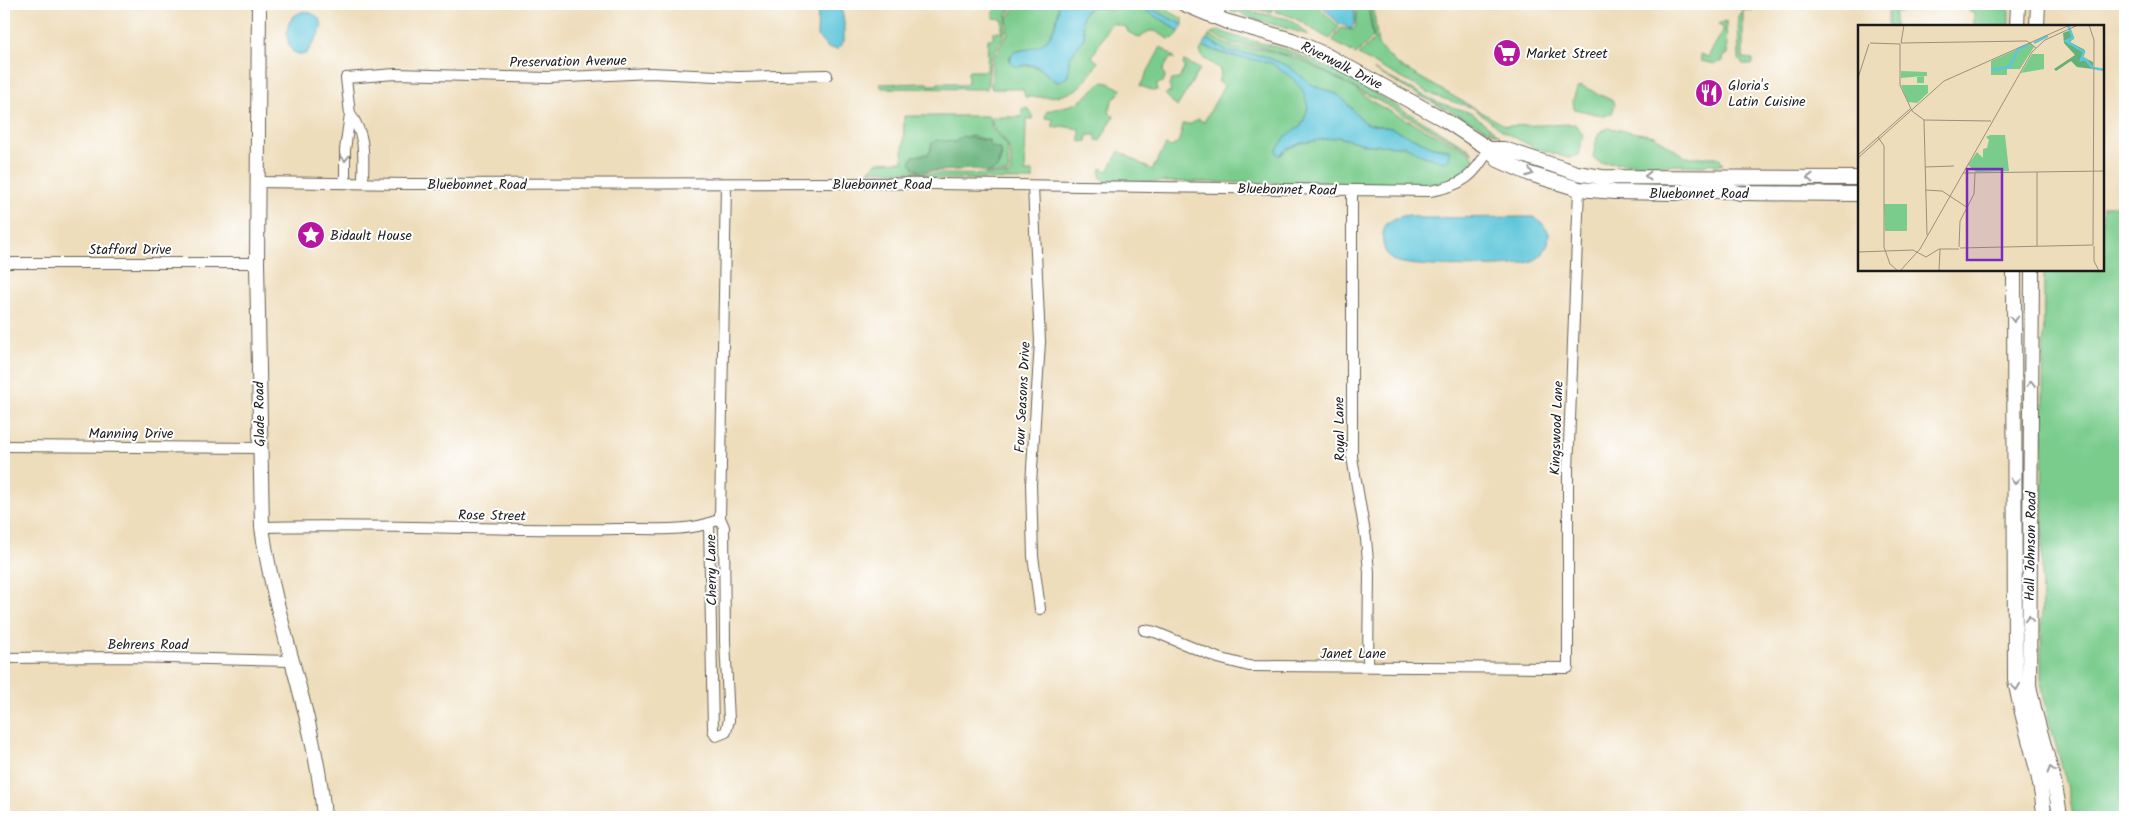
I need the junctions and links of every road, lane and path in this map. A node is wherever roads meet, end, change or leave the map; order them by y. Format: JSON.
{"nodes":[{"id":1,"x":259,"y":4,"type":"edge"},
{"id":2,"x":1184,"y":4,"type":"edge"},
{"id":3,"x":1220,"y":4,"type":"edge"},
{"id":4,"x":2018,"y":4,"type":"edge"},
{"id":5,"x":2038,"y":4,"type":"edge"},
{"id":6,"x":1201,"y":7,"type":"edge"},
{"id":7,"x":1213,"y":17,"type":"junction"},
{"id":8,"x":2018,"y":25,"type":"edge"},
{"id":9,"x":2037,"y":25,"type":"edge"},
{"id":10,"x":827,"y":75,"type":"dead end"},
{"id":11,"x":350,"y":114,"type":"junction"},
{"id":12,"x":1490,"y":149,"type":"junction"},
{"id":13,"x":1587,"y":175,"type":"junction"},
{"id":14,"x":1731,"y":177,"type":"junction"},
{"id":15,"x":1858,"y":178,"type":"edge"},
{"id":16,"x":256,"y":182,"type":"junction"},
{"id":17,"x":345,"y":183,"type":"junction"},
{"id":18,"x":363,"y":183,"type":"junction"},
{"id":19,"x":726,"y":184,"type":"junction"},
{"id":20,"x":1033,"y":186,"type":"junction"},
{"id":21,"x":1579,"y":189,"type":"junction"},
{"id":22,"x":1352,"y":190,"type":"junction"},
{"id":23,"x":1731,"y":191,"type":"junction"},
{"id":24,"x":1858,"y":194,"type":"edge"},
{"id":25,"x":4,"y":263,"type":"edge"},
{"id":26,"x":256,"y":263,"type":"junction"},
{"id":27,"x":2014,"y":271,"type":"edge"},
{"id":28,"x":2032,"y":271,"type":"edge"},
{"id":29,"x":4,"y":446,"type":"edge"},
{"id":30,"x":259,"y":448,"type":"junction"},
{"id":31,"x":720,"y":518,"type":"junction"},
{"id":32,"x":709,"y":523,"type":"junction"},
{"id":33,"x":262,"y":527,"type":"junction"},
{"id":34,"x":724,"y":539,"type":"junction"},
{"id":35,"x":709,"y":540,"type":"junction"},
{"id":36,"x":1040,"y":609,"type":"dead end"},
{"id":37,"x":1144,"y":630,"type":"dead end"},
{"id":38,"x":4,"y":658,"type":"edge"},
{"id":39,"x":292,"y":660,"type":"junction"},
{"id":40,"x":1368,"y":666,"type":"junction"},
{"id":41,"x":1568,"y":668,"type":"joint"},
{"id":42,"x":324,"y":817,"type":"edge"},
{"id":43,"x":2044,"y":817,"type":"edge"},
{"id":44,"x":2060,"y":817,"type":"edge"}],
"edges":[{"from":1,"to":16,"type":"main road","name":"Glade Road"},
{"from":2,"to":6,"type":"main road","name":"Riverwalk Drive"},
{"from":3,"to":7,"type":"main road"},
{"from":4,"to":8,"type":"main road"},
{"from":5,"to":9,"type":"main road"},
{"from":6,"to":7,"type":"main road","name":"Riverwalk Drive"},
{"from":7,"to":12,"type":"main road","name":"Riverwalk Drive"},
{"from":10,"to":11,"type":"street","name":"Preservation Avenue"},
{"from":11,"to":17,"type":"street","name":"Preservation Avenue","one_way":true},
{"from":11,"to":18,"type":"street","name":"Preservation Avenue"},
{"from":12,"to":13,"type":"main road","name":"Bluebonnet Road"},
{"from":12,"to":21,"type":"main road","name":"Bluebonnet Road","one_way":true},
{"from":12,"to":22,"type":"street","name":"Bluebonnet Road"},
{"from":14,"to":13,"type":"main road","name":"Bluebonnet Road","one_way":true},
{"from":13,"to":21,"type":"main road"},
{"from":15,"to":14,"type":"main road","name":"Bluebonnet Road","one_way":true},
{"from":14,"to":23,"type":"main road"},
{"from":16,"to":17,"type":"street","name":"Bluebonnet Road"},
{"from":16,"to":26,"type":"main road","name":"Glade Road"},
{"from":17,"to":18,"type":"street","name":"Bluebonnet Road"},
{"from":18,"to":19,"type":"street","name":"Bluebonnet Road"},
{"from":19,"to":20,"type":"street","name":"Bluebonnet Road"},
{"from":19,"to":31,"type":"street","name":"Cherry Lane"},
{"from":20,"to":22,"type":"street","name":"Bluebonnet Road"},
{"from":20,"to":36,"type":"street","name":"Four Seasons Drive"},
{"from":21,"to":23,"type":"main road","name":"Bluebonnet Road"},
{"from":21,"to":41,"type":"street","name":"Kingswood Lane"},
{"from":22,"to":40,"type":"street","name":"Royal Lane"},
{"from":23,"to":24,"type":"main road","name":"Bluebonnet Road"},
{"from":25,"to":26,"type":"street","name":"Stafford Drive"},
{"from":26,"to":30,"type":"main road","name":"Glade Road"},
{"from":27,"to":43,"type":"main road","name":"Hall Johnson Road","one_way":true},
{"from":44,"to":28,"type":"main road","name":"Hall Johnson Road","one_way":true},
{"from":29,"to":30,"type":"street","name":"Manning Drive"},
{"from":30,"to":33,"type":"main road","name":"Glade Road"},
{"from":31,"to":32,"type":"street","name":"Rose Street"},
{"from":31,"to":34,"type":"street","name":"Cherry Lane"},
{"from":32,"to":33,"type":"street","name":"Rose Street"},
{"from":32,"to":35,"type":"street","name":"Cherry Lane"},
{"from":33,"to":39,"type":"main road","name":"Glade Road"},
{"from":34,"to":35,"type":"street"},
{"from":34,"to":35,"type":"street","name":"Cherry Lane"},
{"from":37,"to":40,"type":"street","name":"Janet Lane"},
{"from":38,"to":39,"type":"street","name":"Behrens Road"},
{"from":39,"to":42,"type":"main road","name":"Glade Road"},
{"from":40,"to":41,"type":"street","name":"Janet Lane"}]}
